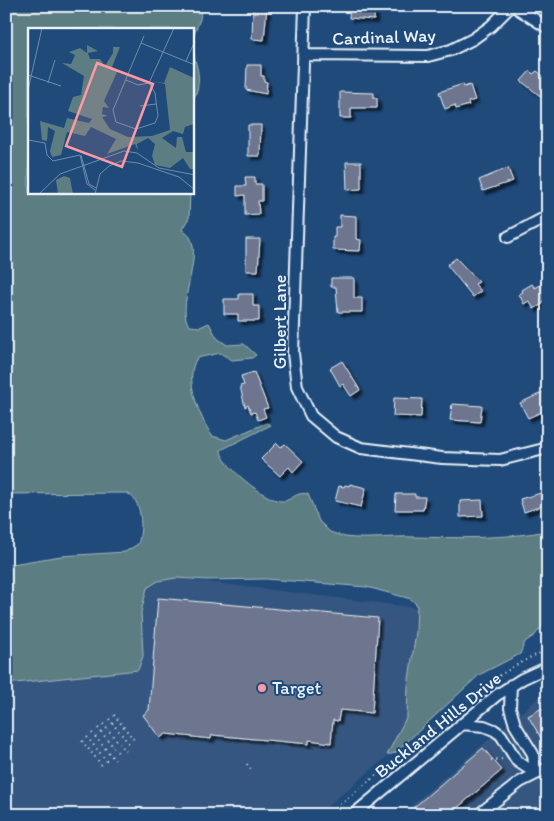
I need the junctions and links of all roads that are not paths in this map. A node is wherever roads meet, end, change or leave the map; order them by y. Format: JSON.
{"nodes":[{"id":1,"x":305,"y":6,"type":"edge"},
{"id":2,"x":512,"y":6,"type":"edge"},
{"id":3,"x":548,"y":28,"type":"edge"},
{"id":4,"x":303,"y":55,"type":"junction"},
{"id":5,"x":548,"y":216,"type":"edge"},
{"id":6,"x":508,"y":237,"type":"dead end"},
{"id":7,"x":548,"y":448,"type":"edge"},
{"id":8,"x":548,"y":667,"type":"edge"},
{"id":9,"x":511,"y":685,"type":"junction"},
{"id":10,"x":461,"y":724,"type":"junction"},
{"id":11,"x":548,"y":768,"type":"edge"},
{"id":12,"x":535,"y":773,"type":"junction"},
{"id":13,"x":353,"y":815,"type":"edge"},
{"id":14,"x":478,"y":815,"type":"edge"}],
"edges":[{"from":1,"to":4,"type":"street","name":"Gilbert Lane"},
{"from":2,"to":3,"type":"street"},
{"from":2,"to":4,"type":"street","name":"Cardinal Way"},
{"from":4,"to":7,"type":"street","name":"Gilbert Lane"},
{"from":5,"to":6,"type":"street"},
{"from":8,"to":9,"type":"street","name":"Buckland Hills Drive"},
{"from":9,"to":10,"type":"street","name":"Buckland Hills Drive"},
{"from":9,"to":12,"type":"street"},
{"from":10,"to":12,"type":"street"},
{"from":10,"to":13,"type":"street","name":"Buckland Hills Drive"},
{"from":11,"to":12,"type":"street"},
{"from":12,"to":14,"type":"street"}]}
